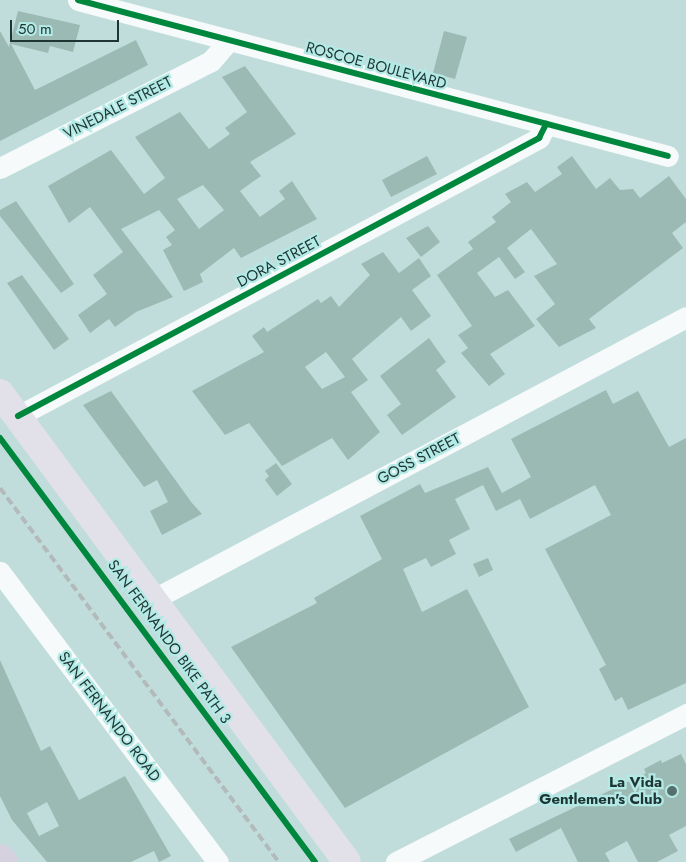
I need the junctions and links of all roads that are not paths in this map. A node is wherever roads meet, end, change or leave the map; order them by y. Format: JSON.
{"nodes":[{"id":1,"x":78,"y":0,"type":"edge"},
{"id":2,"x":229,"y":40,"type":"junction"},
{"id":3,"x":546,"y":124,"type":"junction"},
{"id":4,"x":668,"y":156,"type":"dead end"},
{"id":5,"x":0,"y":168,"type":"edge"},
{"id":6,"x":686,"y":317,"type":"edge"},
{"id":7,"x":0,"y":393,"type":"edge"},
{"id":8,"x":18,"y":416,"type":"junction"},
{"id":9,"x":0,"y":572,"type":"edge"},
{"id":10,"x":152,"y":600,"type":"junction"},
{"id":11,"x":686,"y":714,"type":"edge"},
{"id":12,"x":0,"y":858,"type":"edge"},
{"id":13,"x":4,"y":862,"type":"edge"},
{"id":14,"x":218,"y":862,"type":"edge"},
{"id":15,"x":347,"y":862,"type":"edge"},
{"id":16,"x":396,"y":862,"type":"edge"}],
"edges":[{"from":1,"to":2,"type":"street","name":"ROSCOE BOULEVARD"},
{"from":2,"to":3,"type":"street","name":"ROSCOE BOULEVARD"},
{"from":2,"to":5,"type":"street","name":"VINEDALE STREET"},
{"from":3,"to":4,"type":"street","name":"ROSCOE BOULEVARD"},
{"from":3,"to":8,"type":"street","name":"DORA STREET"},
{"from":6,"to":10,"type":"street","name":"GOSS STREET"},
{"from":7,"to":8,"type":"main road"},
{"from":8,"to":10,"type":"main road"},
{"from":9,"to":14,"type":"street","name":"SAN FERNANDO ROAD"},
{"from":10,"to":15,"type":"main road"},
{"from":11,"to":16,"type":"street"},
{"from":12,"to":13,"type":"highway"}]}
